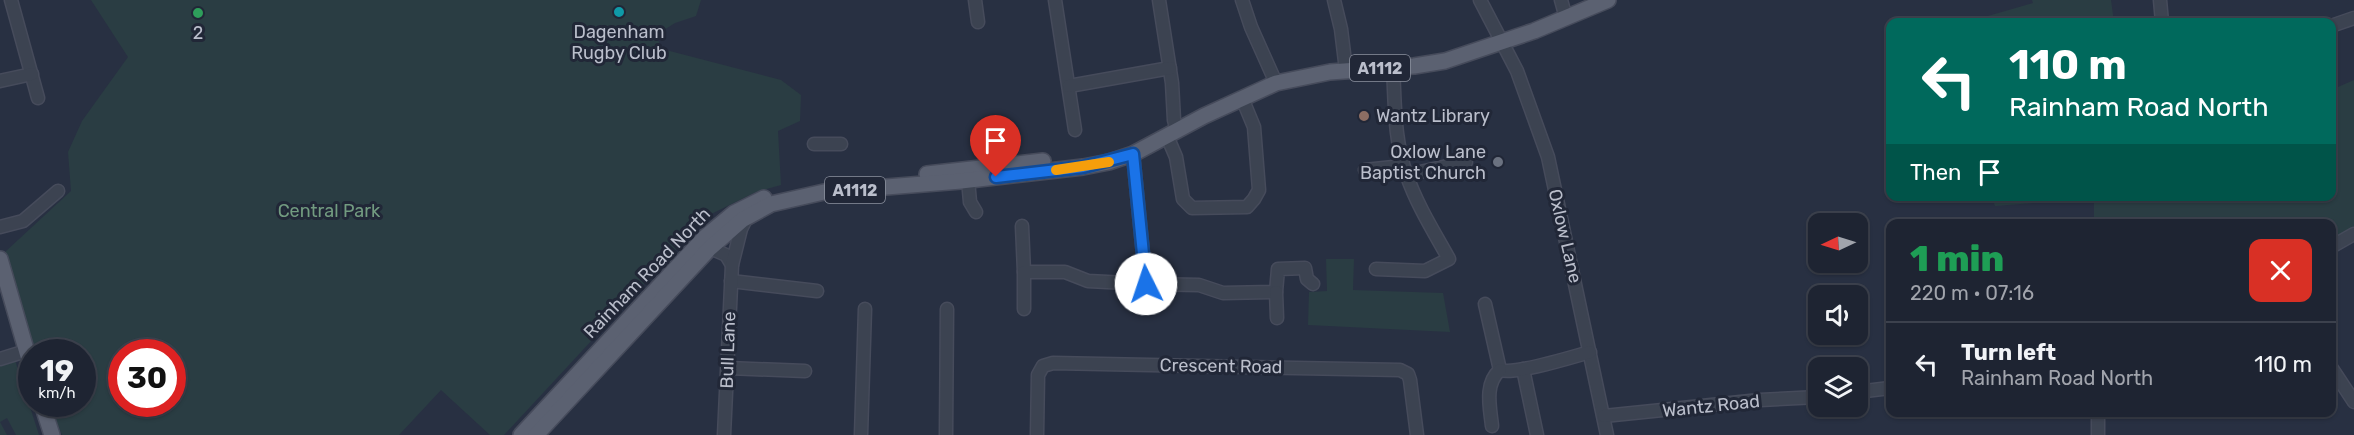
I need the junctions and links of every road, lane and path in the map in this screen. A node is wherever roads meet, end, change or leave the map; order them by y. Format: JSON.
{"nodes":[{"id":1,"x":11,"y":0,"type":"edge"},
{"id":2,"x":975,"y":0,"type":"edge"},
{"id":3,"x":1055,"y":0,"type":"edge"},
{"id":4,"x":1159,"y":0,"type":"edge"},
{"id":5,"x":1242,"y":0,"type":"edge"},
{"id":6,"x":1334,"y":0,"type":"edge"},
{"id":7,"x":1480,"y":0,"type":"edge"},
{"id":8,"x":1561,"y":0,"type":"edge"},
{"id":9,"x":1608,"y":0,"type":"edge"},
{"id":10,"x":2160,"y":0,"type":"edge"},
{"id":11,"x":1566,"y":18,"type":"junction"},
{"id":12,"x":2162,"y":18,"type":"edge"},
{"id":13,"x":2354,"y":18,"type":"edge"},
{"id":14,"x":978,"y":22,"type":"dead end"},
{"id":15,"x":2336,"y":24,"type":"edge"},
{"id":16,"x":1503,"y":42,"type":"junction"},
{"id":17,"x":1393,"y":67,"type":"junction"},
{"id":18,"x":1170,"y":68,"type":"junction"},
{"id":19,"x":1346,"y":70,"type":"junction"},
{"id":20,"x":32,"y":74,"type":"junction"},
{"id":21,"x":0,"y":81,"type":"edge"},
{"id":22,"x":1276,"y":83,"type":"junction"},
{"id":23,"x":1069,"y":86,"type":"junction"},
{"id":24,"x":38,"y":98,"type":"dead end"},
{"id":25,"x":1242,"y":98,"type":"junction"},
{"id":26,"x":1075,"y":130,"type":"dead end"},
{"id":27,"x":1172,"y":133,"type":"junction"},
{"id":28,"x":814,"y":144,"type":"dead end"},
{"id":29,"x":841,"y":144,"type":"dead end"},
{"id":30,"x":1150,"y":144,"type":"junction"},
{"id":31,"x":1133,"y":154,"type":"junction"},
{"id":32,"x":1466,"y":162,"type":"dead end"},
{"id":33,"x":1365,"y":170,"type":"dead end"},
{"id":34,"x":1405,"y":170,"type":"junction"},
{"id":35,"x":968,"y":180,"type":"junction"},
{"id":36,"x":58,"y":191,"type":"dead end"},
{"id":37,"x":975,"y":212,"type":"dead end"},
{"id":38,"x":747,"y":217,"type":"junction"},
{"id":39,"x":1022,"y":226,"type":"dead end"},
{"id":40,"x":0,"y":227,"type":"edge"},
{"id":41,"x":2354,"y":234,"type":"edge"},
{"id":42,"x":2336,"y":244,"type":"edge"},
{"id":43,"x":710,"y":248,"type":"junction"},
{"id":44,"x":1,"y":262,"type":"edge"},
{"id":45,"x":732,"y":265,"type":"junction"},
{"id":46,"x":1376,"y":269,"type":"dead end"},
{"id":47,"x":1024,"y":272,"type":"junction"},
{"id":48,"x":731,"y":281,"type":"junction"},
{"id":49,"x":1146,"y":284,"type":"junction"},
{"id":50,"x":1313,"y":284,"type":"dead end"},
{"id":51,"x":817,"y":291,"type":"dead end"},
{"id":52,"x":1276,"y":292,"type":"junction"},
{"id":53,"x":6,"y":301,"type":"edge"},
{"id":54,"x":1485,"y":304,"type":"dead end"},
{"id":55,"x":865,"y":309,"type":"dead end"},
{"id":56,"x":947,"y":309,"type":"dead end"},
{"id":57,"x":1024,"y":309,"type":"dead end"},
{"id":58,"x":1277,"y":318,"type":"dead end"},
{"id":59,"x":21,"y":339,"type":"edge"},
{"id":60,"x":1590,"y":352,"type":"junction"},
{"id":61,"x":18,"y":353,"type":"edge"},
{"id":62,"x":0,"y":359,"type":"edge"},
{"id":63,"x":728,"y":368,"type":"junction"},
{"id":64,"x":1523,"y":369,"type":"junction"},
{"id":65,"x":1500,"y":370,"type":"junction"},
{"id":66,"x":805,"y":371,"type":"dead end"},
{"id":67,"x":2336,"y":375,"type":"edge"},
{"id":68,"x":1886,"y":388,"type":"edge"},
{"id":69,"x":1868,"y":391,"type":"edge"},
{"id":70,"x":1808,"y":398,"type":"edge"},
{"id":71,"x":2354,"y":402,"type":"edge"},
{"id":72,"x":1604,"y":416,"type":"junction"},
{"id":73,"x":46,"y":417,"type":"edge"},
{"id":74,"x":2098,"y":417,"type":"edge"},
{"id":75,"x":1492,"y":426,"type":"dead end"},
{"id":76,"x":52,"y":435,"type":"edge"},
{"id":77,"x":521,"y":435,"type":"edge"},
{"id":78,"x":536,"y":435,"type":"edge"},
{"id":79,"x":724,"y":435,"type":"edge"},
{"id":80,"x":861,"y":435,"type":"edge"},
{"id":81,"x":946,"y":435,"type":"edge"},
{"id":82,"x":1037,"y":435,"type":"edge"},
{"id":83,"x":1417,"y":435,"type":"edge"},
{"id":84,"x":1537,"y":435,"type":"edge"},
{"id":85,"x":1607,"y":435,"type":"edge"},
{"id":86,"x":2098,"y":435,"type":"edge"}],
"edges":[{"from":1,"to":20,"type":"street"},
{"from":2,"to":14,"type":"street"},
{"from":3,"to":23,"type":"street"},
{"from":4,"to":18,"type":"street"},
{"from":5,"to":22,"type":"street"},
{"from":6,"to":19,"type":"street"},
{"from":7,"to":16,"type":"street","name":"Oxlow Lane"},
{"from":8,"to":11,"type":"street"},
{"from":9,"to":11,"type":"main road","number":"A1112"},
{"from":10,"to":12,"type":"street"},
{"from":11,"to":16,"type":"main road","number":"A1112"},
{"from":13,"to":15,"type":"street"},
{"from":16,"to":17,"type":"main road","name":"Rainham Road North","number":"A1112"},
{"from":16,"to":60,"type":"street","name":"Oxlow Lane"},
{"from":17,"to":19,"type":"main road","name":"Rainham Road North","number":"A1112"},
{"from":17,"to":34,"type":"street"},
{"from":18,"to":23,"type":"street"},
{"from":18,"to":27,"type":"street"},
{"from":19,"to":22,"type":"main road","name":"Rainham Road North","number":"A1112"},
{"from":20,"to":21,"type":"street"},
{"from":20,"to":24,"type":"street"},
{"from":22,"to":25,"type":"main road","name":"Rainham Road North","number":"A1112"},
{"from":23,"to":26,"type":"street"},
{"from":25,"to":27,"type":"main road","name":"Rainham Road North","number":"A1112"},
{"from":25,"to":27,"type":"street"},
{"from":27,"to":30,"type":"main road","name":"Rainham Road North","number":"A1112"},
{"from":28,"to":29,"type":"street"},
{"from":30,"to":31,"type":"main road","name":"Rainham Road North","number":"A1112"},
{"from":30,"to":77,"type":"main road","name":"Rainham Road North","number":"A1112"},
{"from":31,"to":35,"type":"main road","name":"Rainham Road North","number":"A1112"},
{"from":31,"to":49,"type":"street"},
{"from":32,"to":34,"type":"street"},
{"from":33,"to":34,"type":"street"},
{"from":34,"to":46,"type":"street"},
{"from":35,"to":37,"type":"street"},
{"from":35,"to":38,"type":"main road","name":"Rainham Road North","number":"A1112"},
{"from":36,"to":40,"type":"street"},
{"from":38,"to":43,"type":"main road","name":"Rainham Road North","number":"A1112"},
{"from":38,"to":45,"type":"street","name":"Bull Lane"},
{"from":39,"to":47,"type":"street"},
{"from":41,"to":42,"type":"street"},
{"from":43,"to":45,"type":"street"},
{"from":43,"to":78,"type":"main road","name":"Rainham Road North","number":"A1112"},
{"from":44,"to":53,"type":"main road"},
{"from":45,"to":48,"type":"street","name":"Bull Lane"},
{"from":47,"to":49,"type":"street"},
{"from":47,"to":57,"type":"street"},
{"from":48,"to":51,"type":"street"},
{"from":48,"to":63,"type":"street","name":"Bull Lane"},
{"from":49,"to":52,"type":"street"},
{"from":50,"to":52,"type":"street"},
{"from":52,"to":58,"type":"street"},
{"from":53,"to":59,"type":"main road"},
{"from":54,"to":65,"type":"street"},
{"from":55,"to":80,"type":"street"},
{"from":56,"to":81,"type":"street"},
{"from":60,"to":64,"type":"street"},
{"from":60,"to":72,"type":"street","name":"Oxlow Lane"},
{"from":61,"to":62,"type":"street"},
{"from":63,"to":66,"type":"street"},
{"from":63,"to":79,"type":"street","name":"Bull Lane"},
{"from":64,"to":65,"type":"street"},
{"from":64,"to":84,"type":"street"},
{"from":65,"to":75,"type":"street"},
{"from":67,"to":71,"type":"street"},
{"from":68,"to":69,"type":"street"},
{"from":70,"to":72,"type":"street","name":"Wantz Road"},
{"from":72,"to":85,"type":"street","name":"Oxlow Lane"},
{"from":73,"to":76,"type":"main road"},
{"from":74,"to":86,"type":"street"},
{"from":82,"to":83,"type":"street","name":"Crescent Road"}]}
